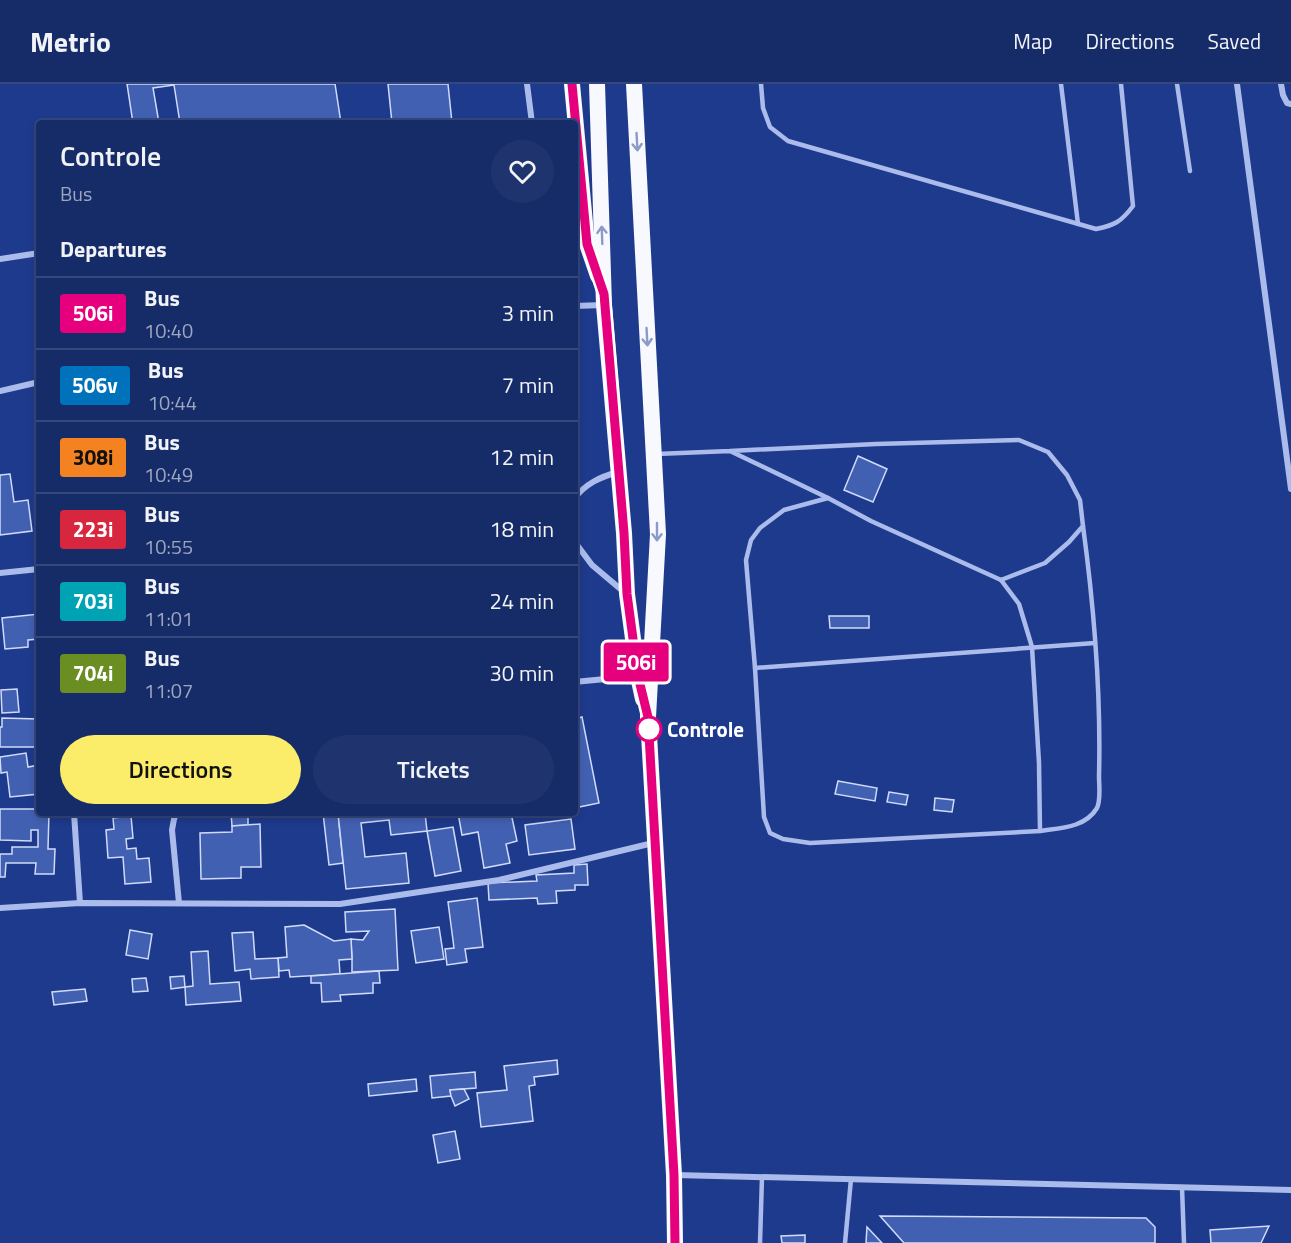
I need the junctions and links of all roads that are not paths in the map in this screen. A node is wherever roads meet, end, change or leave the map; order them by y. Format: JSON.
{"nodes":[{"id":1,"x":527,"y":84,"type":"edge"},
{"id":2,"x":572,"y":84,"type":"edge"},
{"id":3,"x":597,"y":84,"type":"edge"},
{"id":4,"x":634,"y":84,"type":"edge"},
{"id":5,"x":761,"y":84,"type":"edge"},
{"id":6,"x":1061,"y":84,"type":"edge"},
{"id":7,"x":1121,"y":84,"type":"edge"},
{"id":8,"x":1177,"y":84,"type":"edge"},
{"id":9,"x":1237,"y":84,"type":"edge"},
{"id":10,"x":1281,"y":84,"type":"edge"},
{"id":11,"x":1291,"y":104,"type":"edge"},
{"id":12,"x":532,"y":120,"type":"edge"},
{"id":13,"x":574,"y":120,"type":"edge"},
{"id":14,"x":578,"y":170,"type":"edge"},
{"id":15,"x":1190,"y":171,"type":"dead end"},
{"id":16,"x":1078,"y":224,"type":"junction"},
{"id":17,"x":36,"y":253,"type":"edge"},
{"id":18,"x":0,"y":259,"type":"edge"},
{"id":19,"x":604,"y":299,"type":"junction"},
{"id":20,"x":578,"y":305,"type":"edge"},
{"id":21,"x":36,"y":383,"type":"edge"},
{"id":22,"x":0,"y":391,"type":"edge"},
{"id":23,"x":730,"y":451,"type":"junction"},
{"id":24,"x":653,"y":454,"type":"junction"},
{"id":25,"x":618,"y":472,"type":"junction"},
{"id":26,"x":1291,"y":489,"type":"edge"},
{"id":27,"x":578,"y":494,"type":"edge"},
{"id":28,"x":828,"y":498,"type":"junction"},
{"id":29,"x":1083,"y":526,"type":"junction"},
{"id":30,"x":578,"y":546,"type":"edge"},
{"id":31,"x":36,"y":569,"type":"edge"},
{"id":32,"x":0,"y":573,"type":"edge"},
{"id":33,"x":1001,"y":580,"type":"junction"},
{"id":34,"x":627,"y":594,"type":"junction"},
{"id":35,"x":1095,"y":643,"type":"junction"},
{"id":36,"x":1032,"y":647,"type":"junction"},
{"id":37,"x":755,"y":668,"type":"junction"},
{"id":38,"x":638,"y":676,"type":"junction"},
{"id":39,"x":578,"y":682,"type":"edge"},
{"id":40,"x":648,"y":717,"type":"junction"},
{"id":41,"x":74,"y":816,"type":"edge"},
{"id":42,"x":176,"y":816,"type":"edge"},
{"id":43,"x":1040,"y":831,"type":"junction"},
{"id":44,"x":655,"y":843,"type":"junction"},
{"id":45,"x":80,"y":903,"type":"junction"},
{"id":46,"x":179,"y":903,"type":"junction"},
{"id":47,"x":0,"y":908,"type":"edge"},
{"id":48,"x":674,"y":1175,"type":"junction"},
{"id":49,"x":762,"y":1177,"type":"junction"},
{"id":50,"x":851,"y":1179,"type":"junction"},
{"id":51,"x":1182,"y":1187,"type":"junction"},
{"id":52,"x":1291,"y":1190,"type":"edge"},
{"id":53,"x":675,"y":1243,"type":"edge"},
{"id":54,"x":760,"y":1243,"type":"edge"},
{"id":55,"x":845,"y":1243,"type":"edge"},
{"id":56,"x":1184,"y":1243,"type":"edge"}],
"edges":[{"from":1,"to":12,"type":"street"},
{"from":2,"to":13,"type":"highway"},
{"from":19,"to":3,"type":"highway","one_way":true},
{"from":4,"to":24,"type":"highway","one_way":true},
{"from":5,"to":16,"type":"lane"},
{"from":6,"to":16,"type":"lane"},
{"from":7,"to":16,"type":"lane"},
{"from":8,"to":15,"type":"lane"},
{"from":9,"to":26,"type":"street"},
{"from":10,"to":11,"type":"street"},
{"from":14,"to":19,"type":"highway"},
{"from":17,"to":18,"type":"street"},
{"from":19,"to":20,"type":"street"},
{"from":19,"to":25,"type":"highway"},
{"from":21,"to":22,"type":"street"},
{"from":23,"to":24,"type":"lane"},
{"from":23,"to":28,"type":"lane"},
{"from":23,"to":29,"type":"lane"},
{"from":24,"to":40,"type":"highway","one_way":true},
{"from":25,"to":27,"type":"street"},
{"from":25,"to":34,"type":"highway"},
{"from":28,"to":33,"type":"lane"},
{"from":28,"to":37,"type":"lane"},
{"from":29,"to":33,"type":"lane"},
{"from":29,"to":35,"type":"lane"},
{"from":30,"to":34,"type":"street"},
{"from":31,"to":32,"type":"street"},
{"from":33,"to":36,"type":"lane"},
{"from":34,"to":38,"type":"highway"},
{"from":35,"to":36,"type":"lane"},
{"from":35,"to":43,"type":"lane"},
{"from":36,"to":37,"type":"lane"},
{"from":36,"to":43,"type":"lane"},
{"from":37,"to":43,"type":"lane"},
{"from":38,"to":39,"type":"street"},
{"from":38,"to":40,"type":"highway"},
{"from":40,"to":44,"type":"highway"},
{"from":41,"to":45,"type":"street"},
{"from":42,"to":46,"type":"street"},
{"from":44,"to":46,"type":"street"},
{"from":44,"to":48,"type":"highway"},
{"from":45,"to":46,"type":"street"},
{"from":45,"to":47,"type":"street"},
{"from":48,"to":49,"type":"street"},
{"from":48,"to":53,"type":"highway"},
{"from":49,"to":50,"type":"street"},
{"from":49,"to":54,"type":"lane"},
{"from":50,"to":51,"type":"street"},
{"from":50,"to":55,"type":"lane"},
{"from":51,"to":52,"type":"street"},
{"from":51,"to":56,"type":"lane"}]}
